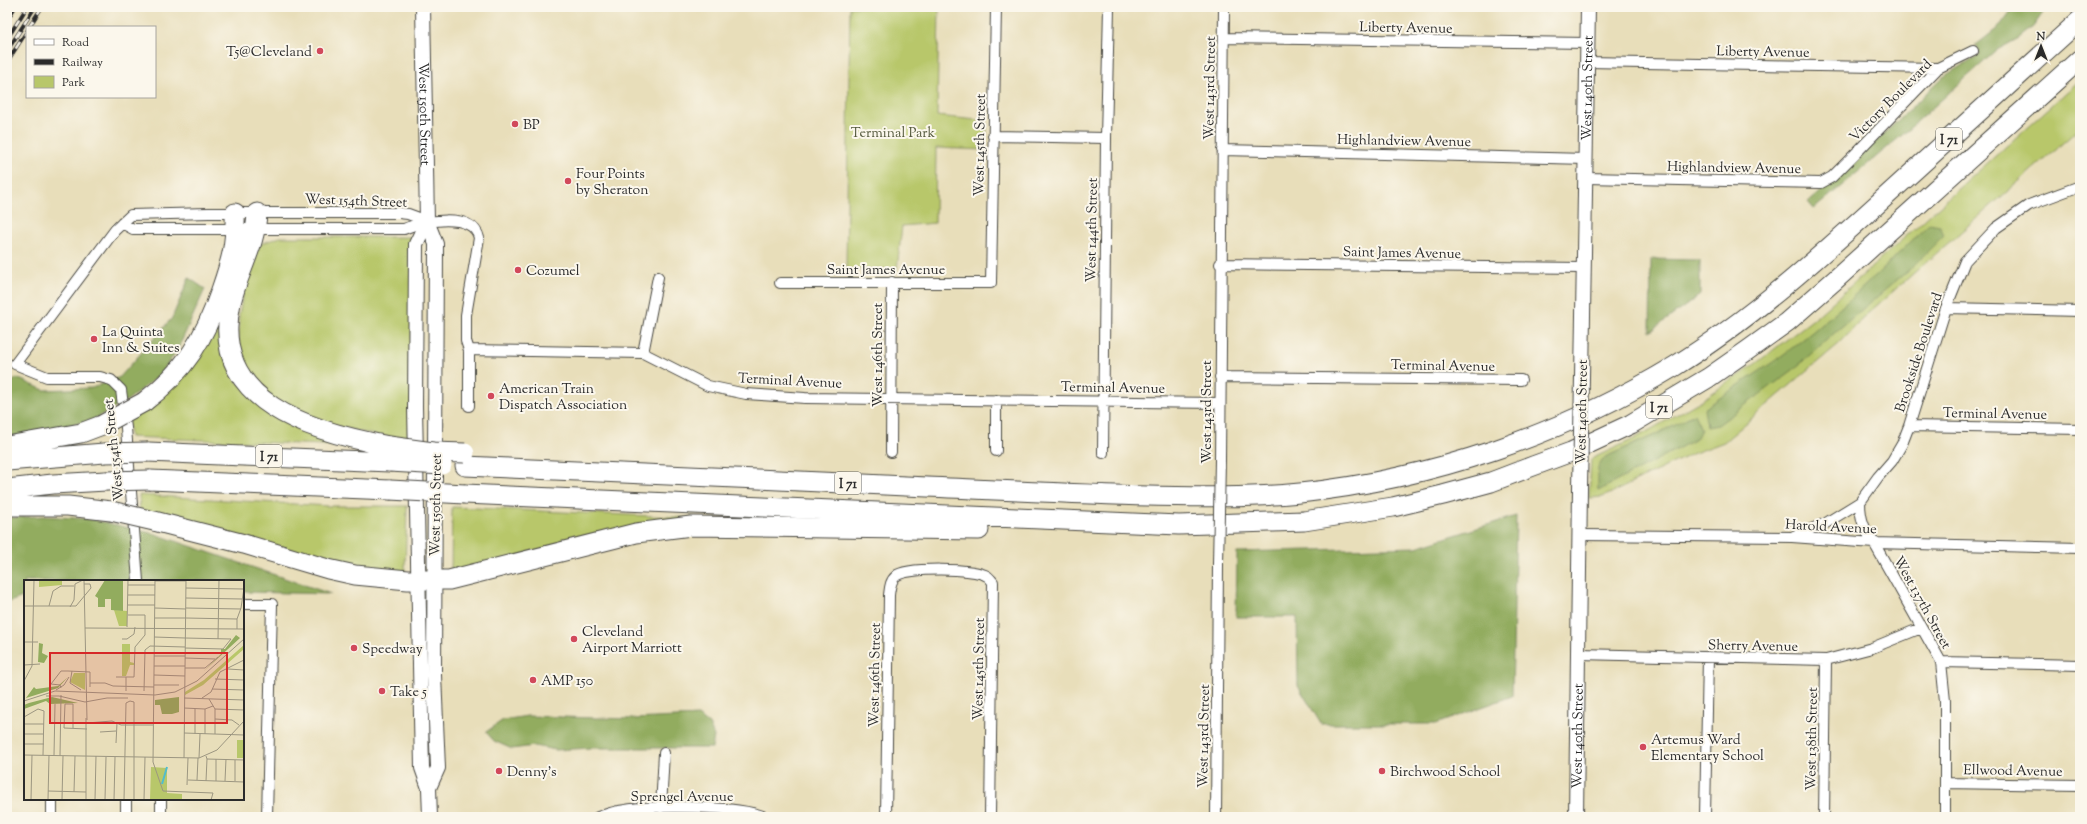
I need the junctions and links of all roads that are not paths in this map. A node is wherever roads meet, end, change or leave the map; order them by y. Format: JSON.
{"nodes":[{"id":1,"x":423,"y":7,"type":"edge"},
{"id":2,"x":996,"y":7,"type":"edge"},
{"id":3,"x":1109,"y":7,"type":"edge"},
{"id":4,"x":1224,"y":7,"type":"edge"},
{"id":5,"x":1588,"y":7,"type":"edge"},
{"id":6,"x":2080,"y":20,"type":"edge"},
{"id":7,"x":1224,"y":38,"type":"junction"},
{"id":8,"x":1587,"y":43,"type":"junction"},
{"id":9,"x":1973,"y":51,"type":"dead end"},
{"id":10,"x":2080,"y":59,"type":"edge"},
{"id":11,"x":1587,"y":62,"type":"junction"},
{"id":12,"x":1938,"y":68,"type":"junction"},
{"id":13,"x":993,"y":136,"type":"junction"},
{"id":14,"x":1106,"y":138,"type":"junction"},
{"id":15,"x":1222,"y":150,"type":"junction"},
{"id":16,"x":1586,"y":159,"type":"junction"},
{"id":17,"x":1832,"y":177,"type":"joint"},
{"id":18,"x":1586,"y":178,"type":"junction"},
{"id":19,"x":2080,"y":186,"type":"edge"},
{"id":20,"x":2066,"y":192,"type":"junction"},
{"id":21,"x":2080,"y":193,"type":"edge"},
{"id":22,"x":236,"y":220,"type":"junction"},
{"id":23,"x":257,"y":221,"type":"junction"},
{"id":24,"x":427,"y":221,"type":"junction"},
{"id":25,"x":122,"y":223,"type":"junction"},
{"id":26,"x":1220,"y":264,"type":"junction"},
{"id":27,"x":1583,"y":268,"type":"junction"},
{"id":28,"x":658,"y":278,"type":"dead end"},
{"id":29,"x":892,"y":282,"type":"junction"},
{"id":30,"x":780,"y":283,"type":"dead end"},
{"id":31,"x":991,"y":283,"type":"joint"},
{"id":32,"x":1946,"y":308,"type":"junction"},
{"id":33,"x":2080,"y":312,"type":"edge"},
{"id":34,"x":469,"y":350,"type":"junction"},
{"id":35,"x":643,"y":353,"type":"junction"},
{"id":36,"x":1220,"y":377,"type":"junction"},
{"id":37,"x":1521,"y":380,"type":"dead end"},
{"id":38,"x":891,"y":398,"type":"junction"},
{"id":39,"x":996,"y":400,"type":"junction"},
{"id":40,"x":1103,"y":401,"type":"junction"},
{"id":41,"x":1220,"y":403,"type":"junction"},
{"id":42,"x":469,"y":406,"type":"dead end"},
{"id":43,"x":1909,"y":426,"type":"junction"},
{"id":44,"x":2080,"y":429,"type":"edge"},
{"id":45,"x":7,"y":446,"type":"edge"},
{"id":46,"x":996,"y":451,"type":"dead end"},
{"id":47,"x":891,"y":452,"type":"dead end"},
{"id":48,"x":1103,"y":453,"type":"dead end"},
{"id":49,"x":389,"y":454,"type":"junction"},
{"id":50,"x":7,"y":462,"type":"edge"},
{"id":51,"x":7,"y":489,"type":"edge"},
{"id":52,"x":1860,"y":502,"type":"junction"},
{"id":53,"x":7,"y":506,"type":"edge"},
{"id":54,"x":1131,"y":524,"type":"junction"},
{"id":55,"x":1580,"y":535,"type":"junction"},
{"id":56,"x":1792,"y":537,"type":"junction"},
{"id":57,"x":1874,"y":543,"type":"junction"},
{"id":58,"x":2080,"y":548,"type":"edge"},
{"id":59,"x":936,"y":570,"type":"joint"},
{"id":60,"x":138,"y":580,"type":"edge"},
{"id":61,"x":426,"y":580,"type":"junction"},
{"id":62,"x":244,"y":604,"type":"edge"},
{"id":63,"x":1921,"y":628,"type":"junction"},
{"id":64,"x":1579,"y":654,"type":"junction"},
{"id":65,"x":1708,"y":658,"type":"junction"},
{"id":66,"x":1826,"y":660,"type":"junction"},
{"id":67,"x":1941,"y":662,"type":"junction"},
{"id":68,"x":2080,"y":665,"type":"edge"},
{"id":69,"x":664,"y":753,"type":"dead end"},
{"id":70,"x":1945,"y":783,"type":"junction"},
{"id":71,"x":2080,"y":785,"type":"edge"},
{"id":72,"x":52,"y":800,"type":"edge"},
{"id":73,"x":126,"y":800,"type":"edge"},
{"id":74,"x":161,"y":800,"type":"edge"},
{"id":75,"x":661,"y":808,"type":"junction"},
{"id":76,"x":52,"y":817,"type":"edge"},
{"id":77,"x":126,"y":817,"type":"edge"},
{"id":78,"x":161,"y":817,"type":"edge"},
{"id":79,"x":267,"y":817,"type":"edge"},
{"id":80,"x":430,"y":817,"type":"edge"},
{"id":81,"x":598,"y":817,"type":"edge"},
{"id":82,"x":765,"y":817,"type":"edge"},
{"id":83,"x":886,"y":817,"type":"edge"},
{"id":84,"x":990,"y":817,"type":"edge"},
{"id":85,"x":1216,"y":817,"type":"edge"},
{"id":86,"x":1576,"y":817,"type":"edge"},
{"id":87,"x":1705,"y":817,"type":"edge"},
{"id":88,"x":1824,"y":817,"type":"edge"},
{"id":89,"x":1945,"y":817,"type":"edge"}],
"edges":[{"from":1,"to":24,"type":"main road","name":"West 150th Street"},
{"from":2,"to":13,"type":"street","name":"West 145th Street"},
{"from":3,"to":14,"type":"street","name":"West 144th Street"},
{"from":4,"to":7,"type":"street","name":"West 143rd Street"},
{"from":5,"to":8,"type":"main road","name":"West 140th Street"},
{"from":6,"to":49,"type":"highway","number":"I 71","bridge":true},
{"from":7,"to":8,"type":"street","name":"Liberty Avenue"},
{"from":7,"to":15,"type":"street","name":"West 143rd Street"},
{"from":8,"to":11,"type":"main road","name":"West 140th Street"},
{"from":9,"to":12,"type":"street","name":"Victory Boulevard"},
{"from":10,"to":54,"type":"highway","number":"I 71"},
{"from":11,"to":12,"type":"street","name":"Liberty Avenue"},
{"from":11,"to":16,"type":"main road","name":"West 140th Street"},
{"from":12,"to":17,"type":"street","name":"Victory Boulevard"},
{"from":13,"to":14,"type":"street"},
{"from":13,"to":31,"type":"street","name":"West 145th Street"},
{"from":14,"to":40,"type":"street","name":"West 144th Street"},
{"from":15,"to":16,"type":"street","name":"Highlandview Avenue"},
{"from":15,"to":26,"type":"street","name":"West 143rd Street"},
{"from":16,"to":18,"type":"main road","name":"West 140th Street"},
{"from":17,"to":18,"type":"street","name":"Highlandview Avenue"},
{"from":18,"to":27,"type":"main road","name":"West 140th Street"},
{"from":19,"to":20,"type":"street","name":"Brookside Boulevard"},
{"from":20,"to":21,"type":"street"},
{"from":20,"to":32,"type":"street","name":"Brookside Boulevard"},
{"from":22,"to":23,"type":"street","name":"West 154th Street"},
{"from":22,"to":23,"type":"street","name":"West 154th Street"},
{"from":22,"to":25,"type":"street","name":"West 154th Street"},
{"from":22,"to":25,"type":"street","name":"West 154th Street"},
{"from":22,"to":45,"type":"highway","bridge":true},
{"from":23,"to":24,"type":"street","name":"West 154th Street"},
{"from":23,"to":24,"type":"street","name":"West 154th Street"},
{"from":23,"to":49,"type":"highway"},
{"from":24,"to":34,"type":"street"},
{"from":24,"to":61,"type":"main road","name":"West 150th Street"},
{"from":24,"to":61,"type":"main road","name":"West 150th Street"},
{"from":25,"to":60,"type":"street","name":"West 154th Street"},
{"from":26,"to":27,"type":"street","name":"Saint James Avenue"},
{"from":26,"to":36,"type":"street","name":"West 143rd Street"},
{"from":27,"to":55,"type":"main road","name":"West 140th Street","bridge":true},
{"from":28,"to":35,"type":"street"},
{"from":29,"to":30,"type":"street","name":"Saint James Avenue"},
{"from":29,"to":31,"type":"street","name":"Saint James Avenue"},
{"from":29,"to":38,"type":"street","name":"West 146th Street"},
{"from":32,"to":33,"type":"street"},
{"from":32,"to":43,"type":"street","name":"Brookside Boulevard"},
{"from":34,"to":35,"type":"street","name":"Terminal Avenue"},
{"from":34,"to":42,"type":"street"},
{"from":35,"to":38,"type":"street","name":"Terminal Avenue"},
{"from":36,"to":37,"type":"street","name":"Terminal Avenue"},
{"from":36,"to":41,"type":"street","name":"West 143rd Street"},
{"from":38,"to":39,"type":"street","name":"Terminal Avenue"},
{"from":38,"to":47,"type":"street","name":"West 146th Street"},
{"from":39,"to":40,"type":"street","name":"Terminal Avenue"},
{"from":39,"to":46,"type":"street"},
{"from":40,"to":41,"type":"street","name":"Terminal Avenue"},
{"from":40,"to":48,"type":"street","name":"West 144th Street"},
{"from":41,"to":85,"type":"street","name":"West 143rd Street","bridge":true},
{"from":43,"to":44,"type":"street","name":"Terminal Avenue"},
{"from":43,"to":52,"type":"street","name":"Brookside Boulevard"},
{"from":49,"to":50,"type":"highway","number":"I 71","bridge":true},
{"from":51,"to":54,"type":"highway","number":"I 71","bridge":true},
{"from":52,"to":56,"type":"street","name":"Brookside Boulevard"},
{"from":52,"to":57,"type":"street","name":"West 137th Street"},
{"from":53,"to":61,"type":"highway","bridge":true},
{"from":54,"to":61,"type":"highway"},
{"from":55,"to":56,"type":"street","name":"Harold Avenue"},
{"from":55,"to":64,"type":"main road","name":"West 140th Street"},
{"from":56,"to":57,"type":"street","name":"Harold Avenue"},
{"from":57,"to":58,"type":"street","name":"Harold Avenue"},
{"from":57,"to":63,"type":"street","name":"West 137th Street"},
{"from":59,"to":83,"type":"street","name":"West 146th Street"},
{"from":59,"to":84,"type":"street","name":"West 145th Street"},
{"from":61,"to":80,"type":"main road","name":"West 150th Street"},
{"from":62,"to":79,"type":"street"},
{"from":63,"to":66,"type":"street","name":"Sherry Avenue"},
{"from":63,"to":67,"type":"street","name":"West 137th Street"},
{"from":64,"to":65,"type":"street","name":"Sherry Avenue"},
{"from":64,"to":86,"type":"main road","name":"West 140th Street"},
{"from":65,"to":66,"type":"street","name":"Sherry Avenue"},
{"from":65,"to":87,"type":"street"},
{"from":66,"to":88,"type":"street","name":"West 138th Street"},
{"from":67,"to":68,"type":"street"},
{"from":67,"to":70,"type":"street","name":"West 137th Street"},
{"from":69,"to":75,"type":"street"},
{"from":70,"to":71,"type":"street","name":"Ellwood Avenue"},
{"from":70,"to":89,"type":"street","name":"West 137th Street"},
{"from":72,"to":76,"type":"street"},
{"from":73,"to":77,"type":"street"},
{"from":74,"to":78,"type":"street"},
{"from":75,"to":81,"type":"street","name":"Sprengel Avenue"},
{"from":75,"to":82,"type":"street","name":"Sprengel Avenue"}]}
